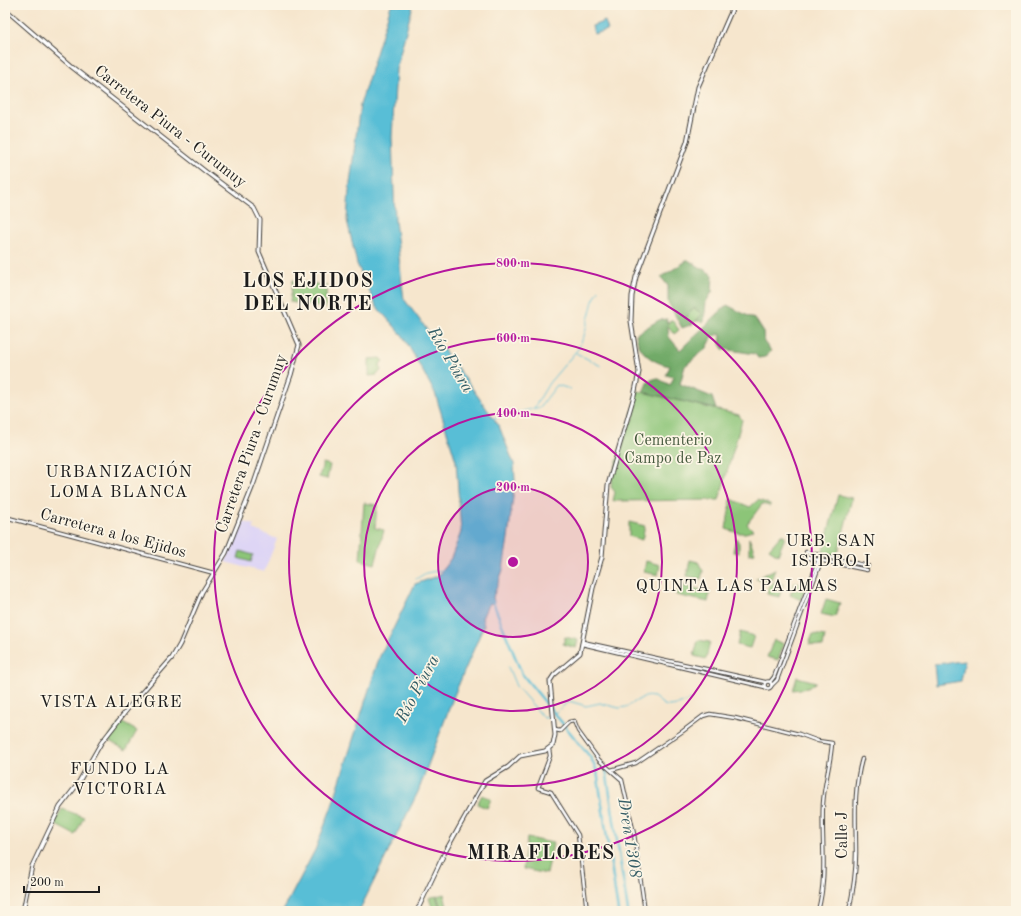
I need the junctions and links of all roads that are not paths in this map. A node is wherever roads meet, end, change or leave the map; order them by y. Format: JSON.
{"nodes":[{"id":1,"x":734,"y":5,"type":"edge"},
{"id":2,"x":5,"y":9,"type":"edge"},
{"id":3,"x":5,"y":517,"type":"edge"},
{"id":4,"x":806,"y":552,"type":"dead end"},
{"id":5,"x":820,"y":556,"type":"junction"},
{"id":6,"x":804,"y":557,"type":"dead end"},
{"id":7,"x":819,"y":561,"type":"junction"},
{"id":8,"x":214,"y":573,"type":"junction"},
{"id":9,"x":583,"y":643,"type":"junction"},
{"id":10,"x":765,"y":682,"type":"junction"},
{"id":11,"x":770,"y":682,"type":"junction"},
{"id":12,"x":771,"y":686,"type":"junction"},
{"id":13,"x":765,"y":687,"type":"junction"},
{"id":14,"x":555,"y":730,"type":"junction"},
{"id":15,"x":549,"y":749,"type":"junction"},
{"id":16,"x":862,"y":759,"type":"dead end"},
{"id":17,"x":612,"y":770,"type":"junction"},
{"id":18,"x":23,"y":911,"type":"edge"},
{"id":19,"x":417,"y":911,"type":"edge"},
{"id":20,"x":587,"y":911,"type":"edge"},
{"id":21,"x":645,"y":911,"type":"edge"},
{"id":22,"x":818,"y":911,"type":"edge"},
{"id":23,"x":850,"y":911,"type":"edge"}],
"edges":[{"from":1,"to":9,"type":"main road"},
{"from":2,"to":8,"type":"main road","name":"Carretera Piura - Curumuy"},
{"from":3,"to":8,"type":"street","name":"Carretera a los Ejidos"},
{"from":4,"to":5,"type":"street"},
{"from":5,"to":7,"type":"street"},
{"from":5,"to":7,"type":"street"},
{"from":6,"to":7,"type":"street"},
{"from":7,"to":11,"type":"street"},
{"from":7,"to":12,"type":"street"},
{"from":8,"to":18,"type":"main road","name":"Carretera Piura - Curumuy"},
{"from":9,"to":10,"type":"street"},
{"from":9,"to":13,"type":"street"},
{"from":9,"to":14,"type":"main road"},
{"from":10,"to":11,"type":"street"},
{"from":10,"to":13,"type":"street"},
{"from":11,"to":12,"type":"street"},
{"from":12,"to":13,"type":"street"},
{"from":14,"to":15,"type":"main road"},
{"from":14,"to":17,"type":"street"},
{"from":15,"to":19,"type":"main road"},
{"from":15,"to":20,"type":"street"},
{"from":16,"to":23,"type":"street","name":"Calle J"},
{"from":17,"to":21,"type":"street"},
{"from":17,"to":22,"type":"street"}]}
